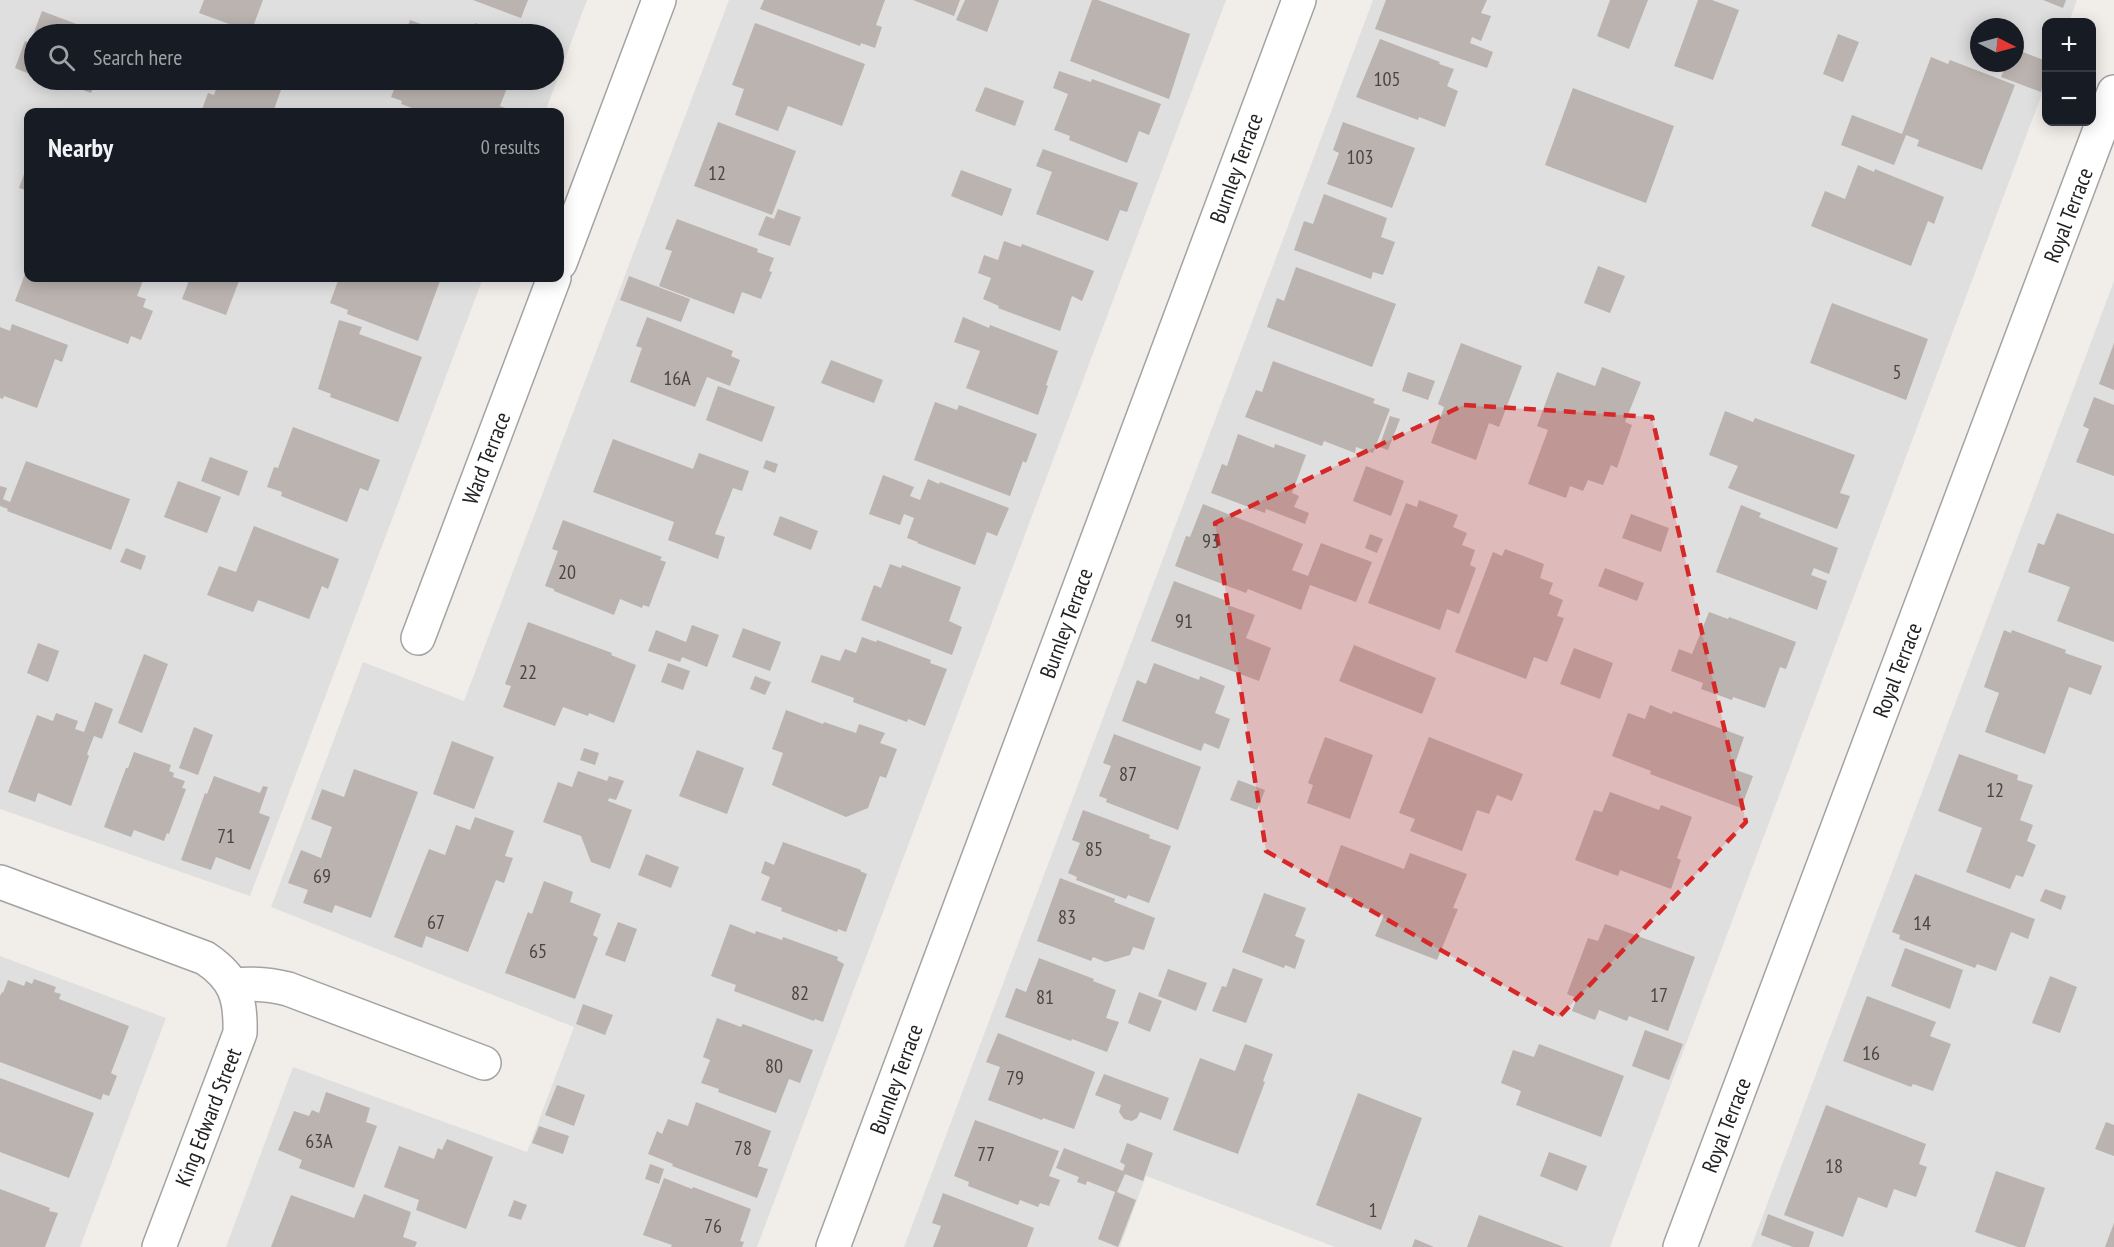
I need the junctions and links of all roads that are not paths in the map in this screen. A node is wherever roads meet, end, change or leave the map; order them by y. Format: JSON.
{"nodes":[{"id":1,"x":659,"y":0,"type":"edge"},
{"id":2,"x":1299,"y":0,"type":"edge"},
{"id":3,"x":2114,"y":92,"type":"edge"},
{"id":4,"x":564,"y":252,"type":"edge"},
{"id":5,"x":552,"y":282,"type":"edge"},
{"id":6,"x":418,"y":638,"type":"dead end"},
{"id":7,"x":0,"y":882,"type":"edge"},
{"id":8,"x":233,"y":985,"type":"junction"},
{"id":9,"x":484,"y":1063,"type":"dead end"},
{"id":10,"x":159,"y":1247,"type":"edge"},
{"id":11,"x":833,"y":1247,"type":"edge"},
{"id":12,"x":1680,"y":1247,"type":"edge"}],
"edges":[{"from":1,"to":4,"type":"street"},
{"from":2,"to":11,"type":"street","name":"Burnley Terrace"},
{"from":3,"to":12,"type":"street","name":"Royal Terrace"},
{"from":5,"to":6,"type":"street","name":"Ward Terrace"},
{"from":7,"to":8,"type":"street"},
{"from":8,"to":9,"type":"street"},
{"from":8,"to":10,"type":"street","name":"King Edward Street"}]}
